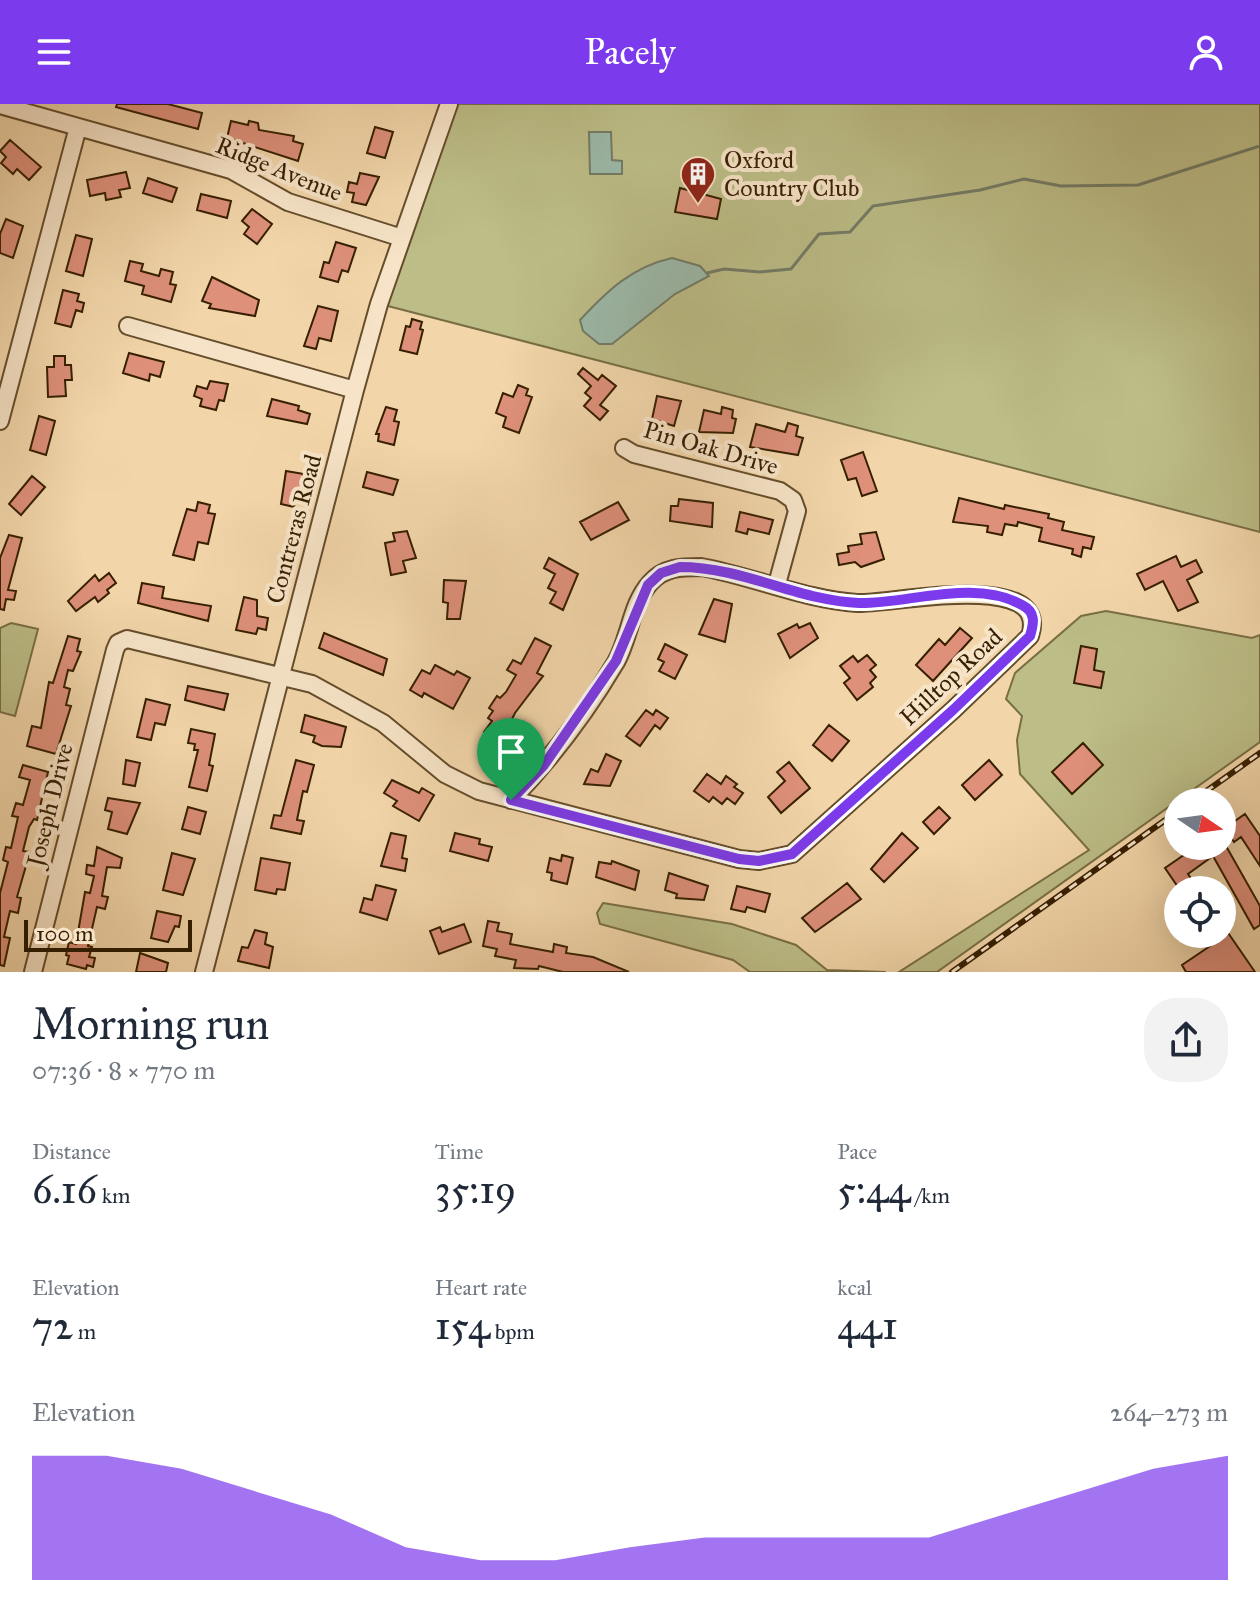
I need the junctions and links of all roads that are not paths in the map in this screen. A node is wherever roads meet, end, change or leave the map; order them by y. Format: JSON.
{"nodes":[{"id":1,"x":449,"y":104,"type":"edge"},
{"id":2,"x":0,"y":105,"type":"edge"},
{"id":3,"x":78,"y":127,"type":"junction"},
{"id":4,"x":402,"y":238,"type":"junction"},
{"id":5,"x":128,"y":326,"type":"dead end"},
{"id":6,"x":355,"y":390,"type":"junction"},
{"id":7,"x":0,"y":421,"type":"edge"},
{"id":8,"x":624,"y":448,"type":"dead end"},
{"id":9,"x":777,"y":584,"type":"junction"},
{"id":10,"x":115,"y":650,"type":"joint"},
{"id":11,"x":280,"y":676,"type":"junction"},
{"id":12,"x":511,"y":800,"type":"junction"},
{"id":13,"x":33,"y":972,"type":"edge"},
{"id":14,"x":204,"y":972,"type":"edge"}],
"edges":[{"from":1,"to":4,"type":"street","name":"Contreras Road"},
{"from":2,"to":3,"type":"street","name":"Ridge Avenue"},
{"from":3,"to":4,"type":"street","name":"Ridge Avenue"},
{"from":3,"to":7,"type":"street"},
{"from":4,"to":6,"type":"street","name":"Contreras Road"},
{"from":5,"to":6,"type":"street"},
{"from":6,"to":11,"type":"street","name":"Contreras Road"},
{"from":8,"to":9,"type":"street","name":"Pin Oak Drive"},
{"from":9,"to":12,"type":"street","name":"Hilltop Road"},
{"from":9,"to":12,"type":"street","name":"Hilltop Road"},
{"from":10,"to":11,"type":"street","name":"Hilltop Road"},
{"from":10,"to":13,"type":"street","name":"Joseph Drive"},
{"from":11,"to":12,"type":"street","name":"Hilltop Road"},
{"from":11,"to":14,"type":"street","name":"Contreras Road"}]}
